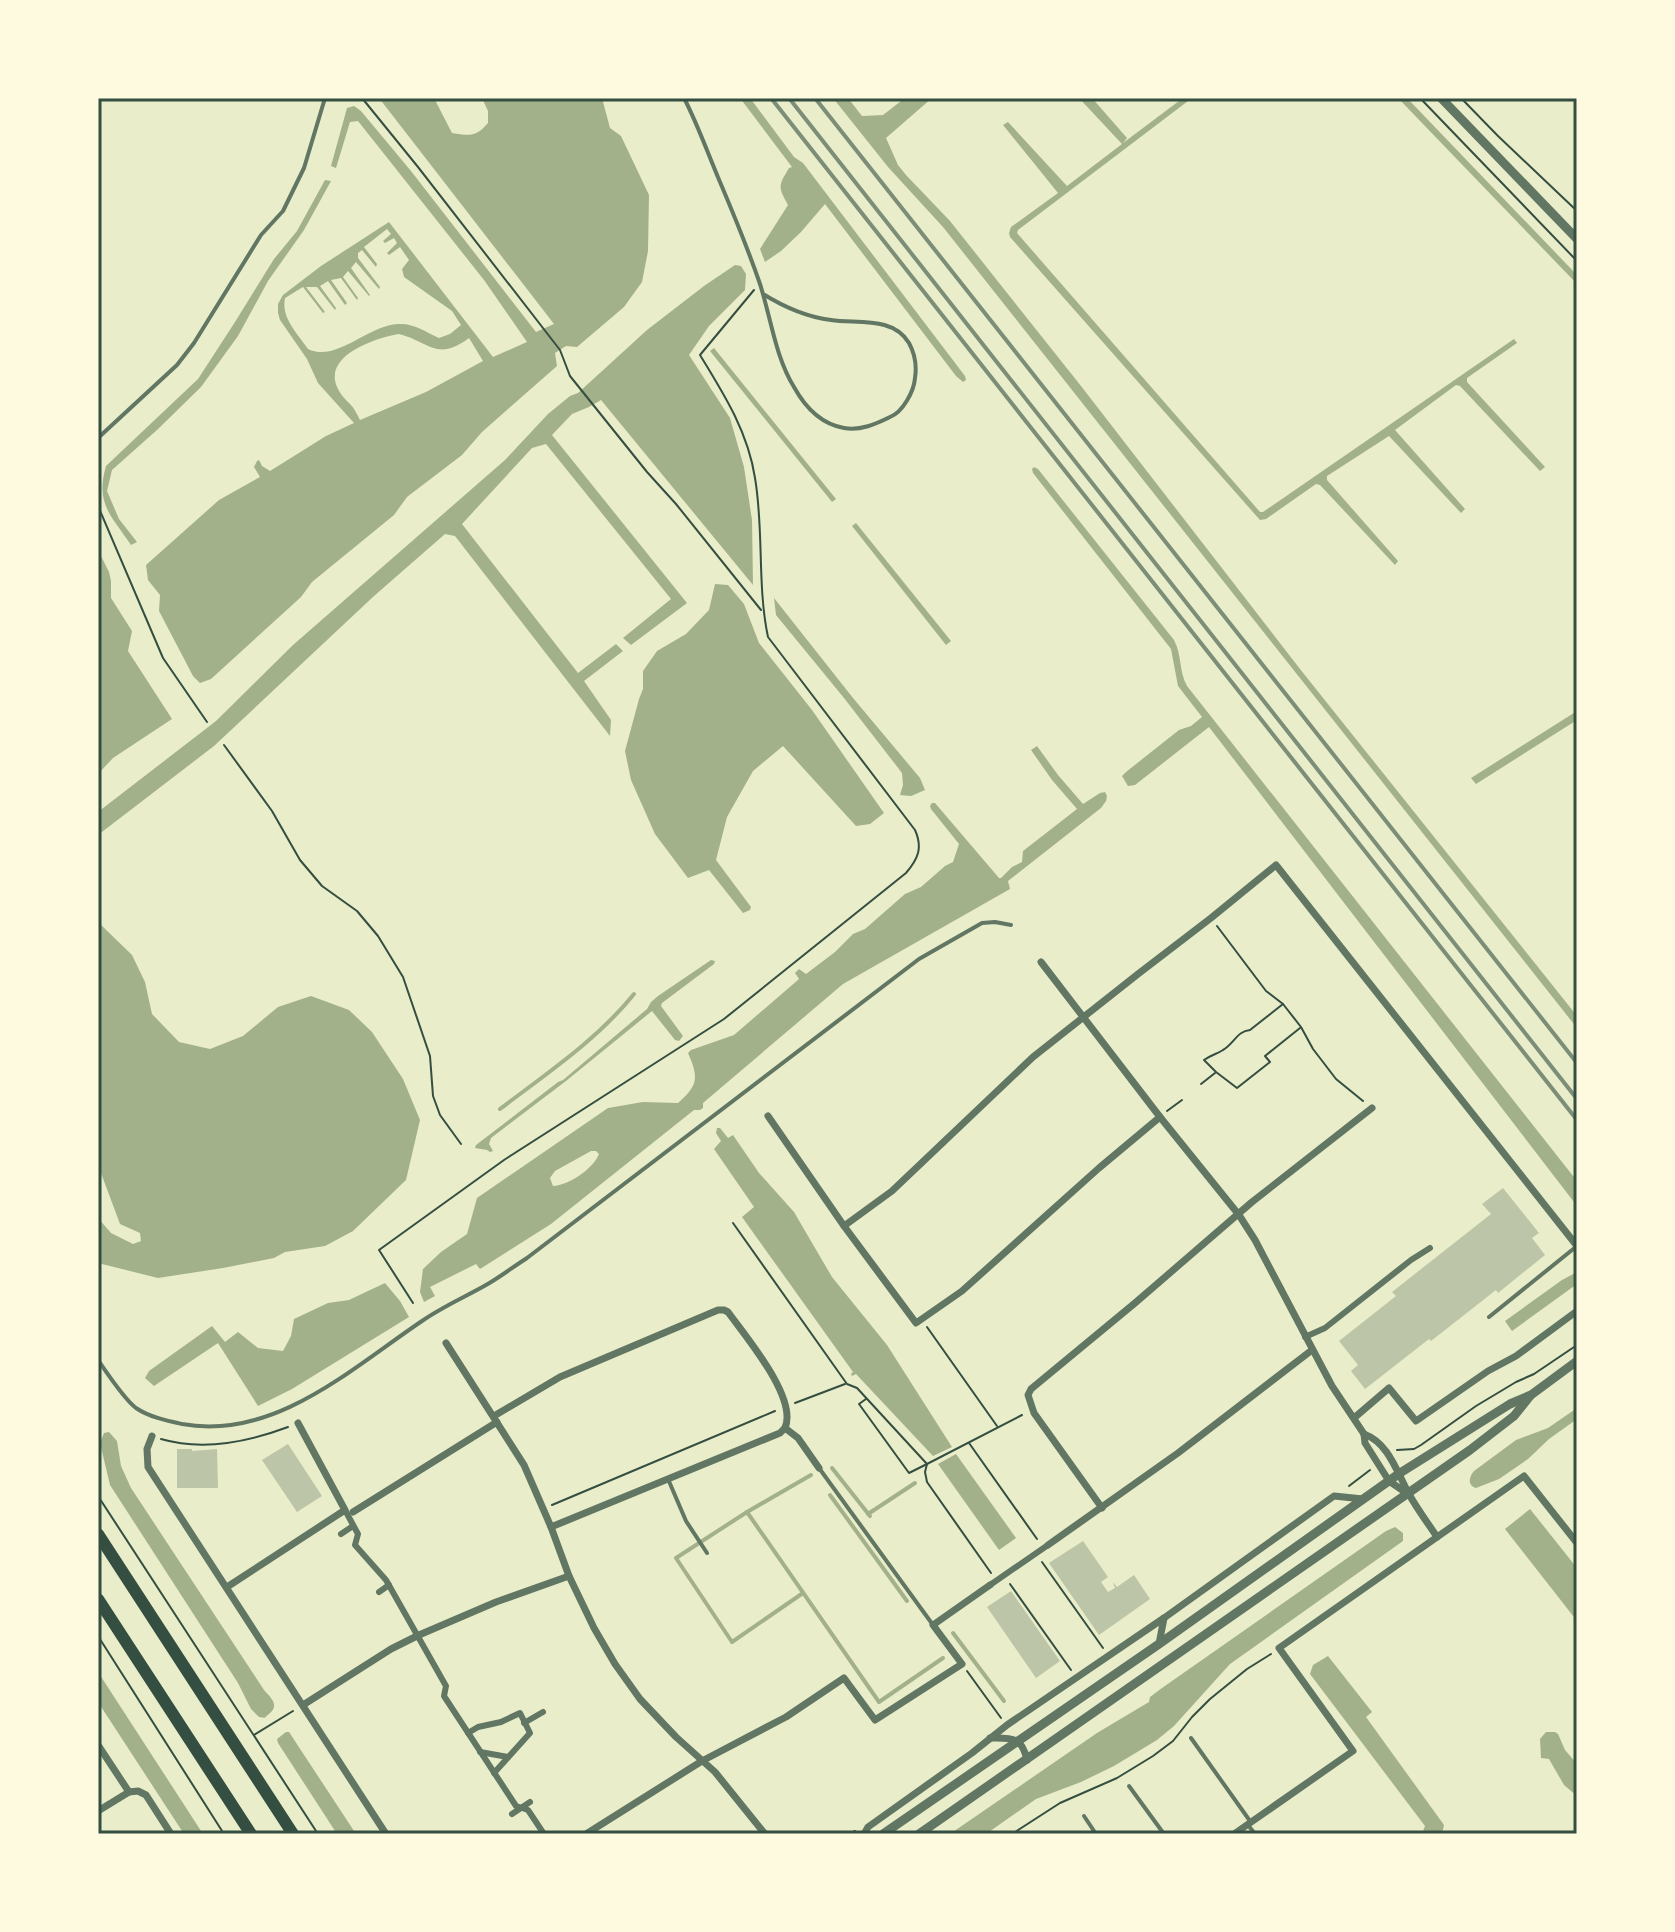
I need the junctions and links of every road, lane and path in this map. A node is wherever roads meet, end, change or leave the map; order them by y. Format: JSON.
{"nodes":[{"id":1,"x":325,"y":98,"type":"edge"},
{"id":2,"x":362,"y":98,"type":"edge"},
{"id":3,"x":684,"y":98,"type":"edge"},
{"id":4,"x":1420,"y":98,"type":"edge"},
{"id":5,"x":1441,"y":98,"type":"edge"},
{"id":6,"x":1461,"y":98,"type":"edge"},
{"id":7,"x":1577,"y":211,"type":"edge"},
{"id":8,"x":1577,"y":239,"type":"edge"},
{"id":9,"x":1577,"y":261,"type":"edge"},
{"id":10,"x":760,"y":283,"type":"junction"},
{"id":11,"x":763,"y":294,"type":"junction"},
{"id":12,"x":98,"y":438,"type":"edge"},
{"id":13,"x":98,"y":506,"type":"edge"},
{"id":14,"x":762,"y":611,"type":"junction"},
{"id":15,"x":207,"y":722,"type":"dead end"},
{"id":16,"x":224,"y":745,"type":"dead end"},
{"id":17,"x":1211,"y":918,"type":"junction"},
{"id":18,"x":1011,"y":925,"type":"dead end"},
{"id":19,"x":1041,"y":962,"type":"dead end"},
{"id":20,"x":1283,"y":1004,"type":"junction"},
{"id":21,"x":1083,"y":1017,"type":"junction"},
{"id":22,"x":1301,"y":1027,"type":"junction"},
{"id":23,"x":1216,"y":1072,"type":"junction"},
{"id":24,"x":1201,"y":1084,"type":"dead end"},
{"id":25,"x":1237,"y":1088,"type":"junction"},
{"id":26,"x":1232,"y":1091,"type":"dead end"},
{"id":27,"x":1182,"y":1100,"type":"dead end"},
{"id":28,"x":1369,"y":1110,"type":"joint"},
{"id":29,"x":768,"y":1116,"type":"dead end"},
{"id":30,"x":1160,"y":1117,"type":"junction"},
{"id":31,"x":461,"y":1144,"type":"dead end"},
{"id":32,"x":1239,"y":1215,"type":"junction"},
{"id":33,"x":733,"y":1223,"type":"dead end"},
{"id":34,"x":844,"y":1226,"type":"junction"},
{"id":35,"x":1577,"y":1246,"type":"edge"},
{"id":36,"x":1430,"y":1248,"type":"dead end"},
{"id":37,"x":413,"y":1303,"type":"dead end"},
{"id":38,"x":1577,"y":1311,"type":"edge"},
{"id":39,"x":1489,"y":1317,"type":"dead end"},
{"id":40,"x":919,"y":1321,"type":"junction"},
{"id":41,"x":1305,"y":1337,"type":"junction"},
{"id":42,"x":446,"y":1343,"type":"dead end"},
{"id":43,"x":1577,"y":1345,"type":"edge"},
{"id":44,"x":1312,"y":1350,"type":"junction"},
{"id":45,"x":98,"y":1360,"type":"edge"},
{"id":46,"x":1577,"y":1361,"type":"edge"},
{"id":47,"x":847,"y":1384,"type":"junction"},
{"id":48,"x":1531,"y":1395,"type":"junction"},
{"id":49,"x":867,"y":1398,"type":"junction"},
{"id":50,"x":785,"y":1407,"type":"junction"},
{"id":51,"x":1033,"y":1411,"type":"junction"},
{"id":52,"x":1354,"y":1418,"type":"junction"},
{"id":53,"x":495,"y":1419,"type":"junction"},
{"id":54,"x":298,"y":1423,"type":"joint"},
{"id":55,"x":998,"y":1427,"type":"junction"},
{"id":56,"x":785,"y":1428,"type":"junction"},
{"id":57,"x":1364,"y":1434,"type":"junction"},
{"id":58,"x":152,"y":1436,"type":"joint"},
{"id":59,"x":969,"y":1442,"type":"junction"},
{"id":60,"x":1389,"y":1455,"type":"junction"},
{"id":61,"x":1377,"y":1463,"type":"junction"},
{"id":62,"x":927,"y":1464,"type":"junction"},
{"id":63,"x":819,"y":1468,"type":"joint"},
{"id":64,"x":1400,"y":1473,"type":"junction"},
{"id":65,"x":668,"y":1479,"type":"junction"},
{"id":66,"x":1389,"y":1481,"type":"junction"},
{"id":67,"x":1408,"y":1494,"type":"junction"},
{"id":68,"x":98,"y":1496,"type":"edge"},
{"id":69,"x":1334,"y":1496,"type":"junction"},
{"id":70,"x":1363,"y":1499,"type":"junction"},
{"id":71,"x":543,"y":1508,"type":"junction"},
{"id":72,"x":1102,"y":1508,"type":"junction"},
{"id":73,"x":348,"y":1512,"type":"junction"},
{"id":74,"x":353,"y":1526,"type":"junction"},
{"id":75,"x":551,"y":1527,"type":"junction"},
{"id":76,"x":98,"y":1534,"type":"edge"},
{"id":77,"x":341,"y":1534,"type":"dead end"},
{"id":78,"x":1437,"y":1537,"type":"junction"},
{"id":79,"x":1577,"y":1543,"type":"edge"},
{"id":80,"x":1046,"y":1547,"type":"junction"},
{"id":81,"x":707,"y":1553,"type":"dead end"},
{"id":82,"x":1036,"y":1554,"type":"junction"},
{"id":83,"x":1004,"y":1575,"type":"junction"},
{"id":84,"x":569,"y":1576,"type":"junction"},
{"id":85,"x":994,"y":1583,"type":"junction"},
{"id":86,"x":227,"y":1587,"type":"junction"},
{"id":87,"x":393,"y":1587,"type":"junction"},
{"id":88,"x":379,"y":1592,"type":"dead end"},
{"id":89,"x":98,"y":1599,"type":"edge"},
{"id":90,"x":1164,"y":1618,"type":"junction"},
{"id":91,"x":933,"y":1625,"type":"junction"},
{"id":92,"x":419,"y":1635,"type":"junction"},
{"id":93,"x":98,"y":1636,"type":"edge"},
{"id":94,"x":1159,"y":1644,"type":"junction"},
{"id":95,"x":1279,"y":1648,"type":"junction"},
{"id":96,"x":1108,"y":1656,"type":"junction"},
{"id":97,"x":962,"y":1664,"type":"junction"},
{"id":98,"x":1076,"y":1678,"type":"junction"},
{"id":99,"x":1102,"y":1683,"type":"junction"},
{"id":100,"x":1114,"y":1700,"type":"junction"},
{"id":101,"x":303,"y":1705,"type":"junction"},
{"id":102,"x":543,"y":1712,"type":"dead end"},
{"id":103,"x":524,"y":1723,"type":"junction"},
{"id":104,"x":1007,"y":1725,"type":"junction"},
{"id":105,"x":468,"y":1733,"type":"junction"},
{"id":106,"x":253,"y":1735,"type":"junction"},
{"id":107,"x":1191,"y":1738,"type":"dead end"},
{"id":108,"x":988,"y":1739,"type":"junction"},
{"id":109,"x":1018,"y":1741,"type":"junction"},
{"id":110,"x":98,"y":1745,"type":"edge"},
{"id":111,"x":480,"y":1752,"type":"junction"},
{"id":112,"x":508,"y":1757,"type":"junction"},
{"id":113,"x":1027,"y":1760,"type":"junction"},
{"id":114,"x":702,"y":1761,"type":"junction"},
{"id":115,"x":494,"y":1773,"type":"junction"},
{"id":116,"x":1129,"y":1786,"type":"dead end"},
{"id":117,"x":129,"y":1792,"type":"junction"},
{"id":118,"x":530,"y":1802,"type":"dead end"},
{"id":119,"x":521,"y":1808,"type":"junction"},
{"id":120,"x":98,"y":1811,"type":"edge"},
{"id":121,"x":512,"y":1814,"type":"dead end"},
{"id":122,"x":1084,"y":1816,"type":"dead end"},
{"id":123,"x":1250,"y":1824,"type":"junction"},
{"id":124,"x":171,"y":1834,"type":"edge"},
{"id":125,"x":224,"y":1834,"type":"edge"},
{"id":126,"x":251,"y":1834,"type":"edge"},
{"id":127,"x":293,"y":1834,"type":"edge"},
{"id":128,"x":318,"y":1834,"type":"edge"},
{"id":129,"x":386,"y":1834,"type":"edge"},
{"id":130,"x":544,"y":1834,"type":"edge"},
{"id":131,"x":586,"y":1834,"type":"edge"},
{"id":132,"x":765,"y":1834,"type":"edge"},
{"id":133,"x":864,"y":1834,"type":"edge"},
{"id":134,"x":883,"y":1834,"type":"edge"},
{"id":135,"x":919,"y":1834,"type":"edge"},
{"id":136,"x":1012,"y":1834,"type":"edge"},
{"id":137,"x":1096,"y":1834,"type":"edge"},
{"id":138,"x":1164,"y":1834,"type":"edge"},
{"id":139,"x":1234,"y":1834,"type":"edge"},
{"id":140,"x":1255,"y":1834,"type":"edge"}],
"edges":[{"from":1,"to":12,"type":"lane"},
{"from":2,"to":14,"type":"path"},
{"from":3,"to":10,"type":"lane"},
{"from":4,"to":9,"type":"path"},
{"from":5,"to":8,"type":"street"},
{"from":6,"to":7,"type":"path"},
{"from":10,"to":11,"type":"lane"},
{"from":10,"to":14,"type":"path"},
{"from":11,"to":11,"type":"lane"},
{"from":13,"to":15,"type":"path"},
{"from":14,"to":37,"type":"path"},
{"from":16,"to":31,"type":"path"},
{"from":17,"to":20,"type":"path"},
{"from":17,"to":21,"type":"street"},
{"from":17,"to":35,"type":"street"},
{"from":18,"to":45,"type":"lane"},
{"from":19,"to":21,"type":"street"},
{"from":20,"to":22,"type":"path"},
{"from":20,"to":23,"type":"path"},
{"from":21,"to":30,"type":"street"},
{"from":21,"to":34,"type":"street"},
{"from":22,"to":25,"type":"path"},
{"from":22,"to":28,"type":"path"},
{"from":23,"to":24,"type":"path"},
{"from":23,"to":25,"type":"path"},
{"from":25,"to":26,"type":"path"},
{"from":27,"to":30,"type":"path"},
{"from":28,"to":32,"type":"street"},
{"from":29,"to":34,"type":"street"},
{"from":30,"to":32,"type":"street"},
{"from":30,"to":40,"type":"street"},
{"from":32,"to":41,"type":"street"},
{"from":32,"to":51,"type":"street"},
{"from":33,"to":47,"type":"path"},
{"from":34,"to":40,"type":"street"},
{"from":35,"to":39,"type":"lane"},
{"from":36,"to":41,"type":"street"},
{"from":38,"to":52,"type":"street"},
{"from":40,"to":55,"type":"path"},
{"from":41,"to":44,"type":"street"},
{"from":42,"to":53,"type":"street"},
{"from":43,"to":60,"type":"path"},
{"from":44,"to":52,"type":"street"},
{"from":44,"to":72,"type":"street"},
{"from":46,"to":48,"type":"street"},
{"from":47,"to":49,"type":"path"},
{"from":47,"to":50,"type":"path"},
{"from":48,"to":64,"type":"street"},
{"from":48,"to":67,"type":"street"},
{"from":49,"to":62,"type":"path"},
{"from":49,"to":62,"type":"path"},
{"from":50,"to":53,"type":"street"},
{"from":50,"to":56,"type":"street"},
{"from":50,"to":71,"type":"path"},
{"from":51,"to":55,"type":"path"},
{"from":51,"to":72,"type":"street"},
{"from":52,"to":57,"type":"street"},
{"from":53,"to":71,"type":"street"},
{"from":53,"to":73,"type":"street"},
{"from":54,"to":58,"type":"path"},
{"from":54,"to":73,"type":"street"},
{"from":55,"to":59,"type":"path"},
{"from":56,"to":63,"type":"street"},
{"from":56,"to":65,"type":"street"},
{"from":57,"to":60,"type":"street"},
{"from":57,"to":61,"type":"street"},
{"from":58,"to":86,"type":"street"},
{"from":59,"to":62,"type":"path"},
{"from":59,"to":80,"type":"path"},
{"from":60,"to":64,"type":"street"},
{"from":61,"to":66,"type":"street"},
{"from":61,"to":69,"type":"path"},
{"from":62,"to":85,"type":"path"},
{"from":63,"to":91,"type":"lane"},
{"from":64,"to":66,"type":"street"},
{"from":64,"to":67,"type":"street"},
{"from":65,"to":75,"type":"street"},
{"from":65,"to":81,"type":"lane"},
{"from":66,"to":67,"type":"street"},
{"from":66,"to":70,"type":"street"},
{"from":67,"to":78,"type":"street"},
{"from":67,"to":100,"type":"street"},
{"from":68,"to":106,"type":"path"},
{"from":69,"to":70,"type":"street"},
{"from":69,"to":90,"type":"street"},
{"from":70,"to":94,"type":"street"},
{"from":71,"to":75,"type":"street"},
{"from":72,"to":80,"type":"street"},
{"from":73,"to":74,"type":"street"},
{"from":73,"to":86,"type":"street"},
{"from":74,"to":77,"type":"street"},
{"from":74,"to":87,"type":"street"},
{"from":75,"to":84,"type":"street"},
{"from":76,"to":127,"type":"main road"},
{"from":78,"to":79,"type":"street"},
{"from":78,"to":95,"type":"street"},
{"from":80,"to":82,"type":"street"},
{"from":82,"to":83,"type":"street"},
{"from":82,"to":96,"type":"path"},
{"from":83,"to":85,"type":"street"},
{"from":83,"to":98,"type":"path"},
{"from":84,"to":92,"type":"street"},
{"from":84,"to":114,"type":"street"},
{"from":85,"to":91,"type":"street"},
{"from":86,"to":101,"type":"street"},
{"from":87,"to":88,"type":"street"},
{"from":87,"to":92,"type":"street"},
{"from":89,"to":126,"type":"main road"},
{"from":90,"to":94,"type":"street"},
{"from":90,"to":96,"type":"street"},
{"from":91,"to":97,"type":"street"},
{"from":92,"to":101,"type":"street"},
{"from":92,"to":105,"type":"street"},
{"from":93,"to":125,"type":"path"},
{"from":94,"to":99,"type":"street"},
{"from":95,"to":123,"type":"street"},
{"from":95,"to":136,"type":"path"},
{"from":96,"to":98,"type":"street"},
{"from":97,"to":104,"type":"path"},
{"from":97,"to":114,"type":"street"},
{"from":98,"to":104,"type":"street"},
{"from":99,"to":100,"type":"street"},
{"from":99,"to":109,"type":"street"},
{"from":100,"to":113,"type":"street"},
{"from":101,"to":106,"type":"path"},
{"from":101,"to":129,"type":"street"},
{"from":102,"to":103,"type":"street"},
{"from":103,"to":105,"type":"street"},
{"from":103,"to":112,"type":"street"},
{"from":104,"to":108,"type":"street"},
{"from":105,"to":111,"type":"street"},
{"from":106,"to":128,"type":"path"},
{"from":107,"to":123,"type":"lane"},
{"from":108,"to":109,"type":"street"},
{"from":108,"to":133,"type":"street"},
{"from":109,"to":113,"type":"street"},
{"from":109,"to":134,"type":"street"},
{"from":110,"to":117,"type":"street"},
{"from":111,"to":112,"type":"street"},
{"from":111,"to":115,"type":"street"},
{"from":112,"to":115,"type":"street"},
{"from":113,"to":135,"type":"street"},
{"from":114,"to":131,"type":"street"},
{"from":114,"to":132,"type":"street"},
{"from":115,"to":119,"type":"street"},
{"from":116,"to":138,"type":"lane"},
{"from":117,"to":120,"type":"street"},
{"from":117,"to":124,"type":"street"},
{"from":118,"to":119,"type":"street"},
{"from":119,"to":121,"type":"street"},
{"from":119,"to":130,"type":"street"},
{"from":122,"to":137,"type":"lane"},
{"from":123,"to":139,"type":"street"},
{"from":123,"to":140,"type":"lane"}]}
